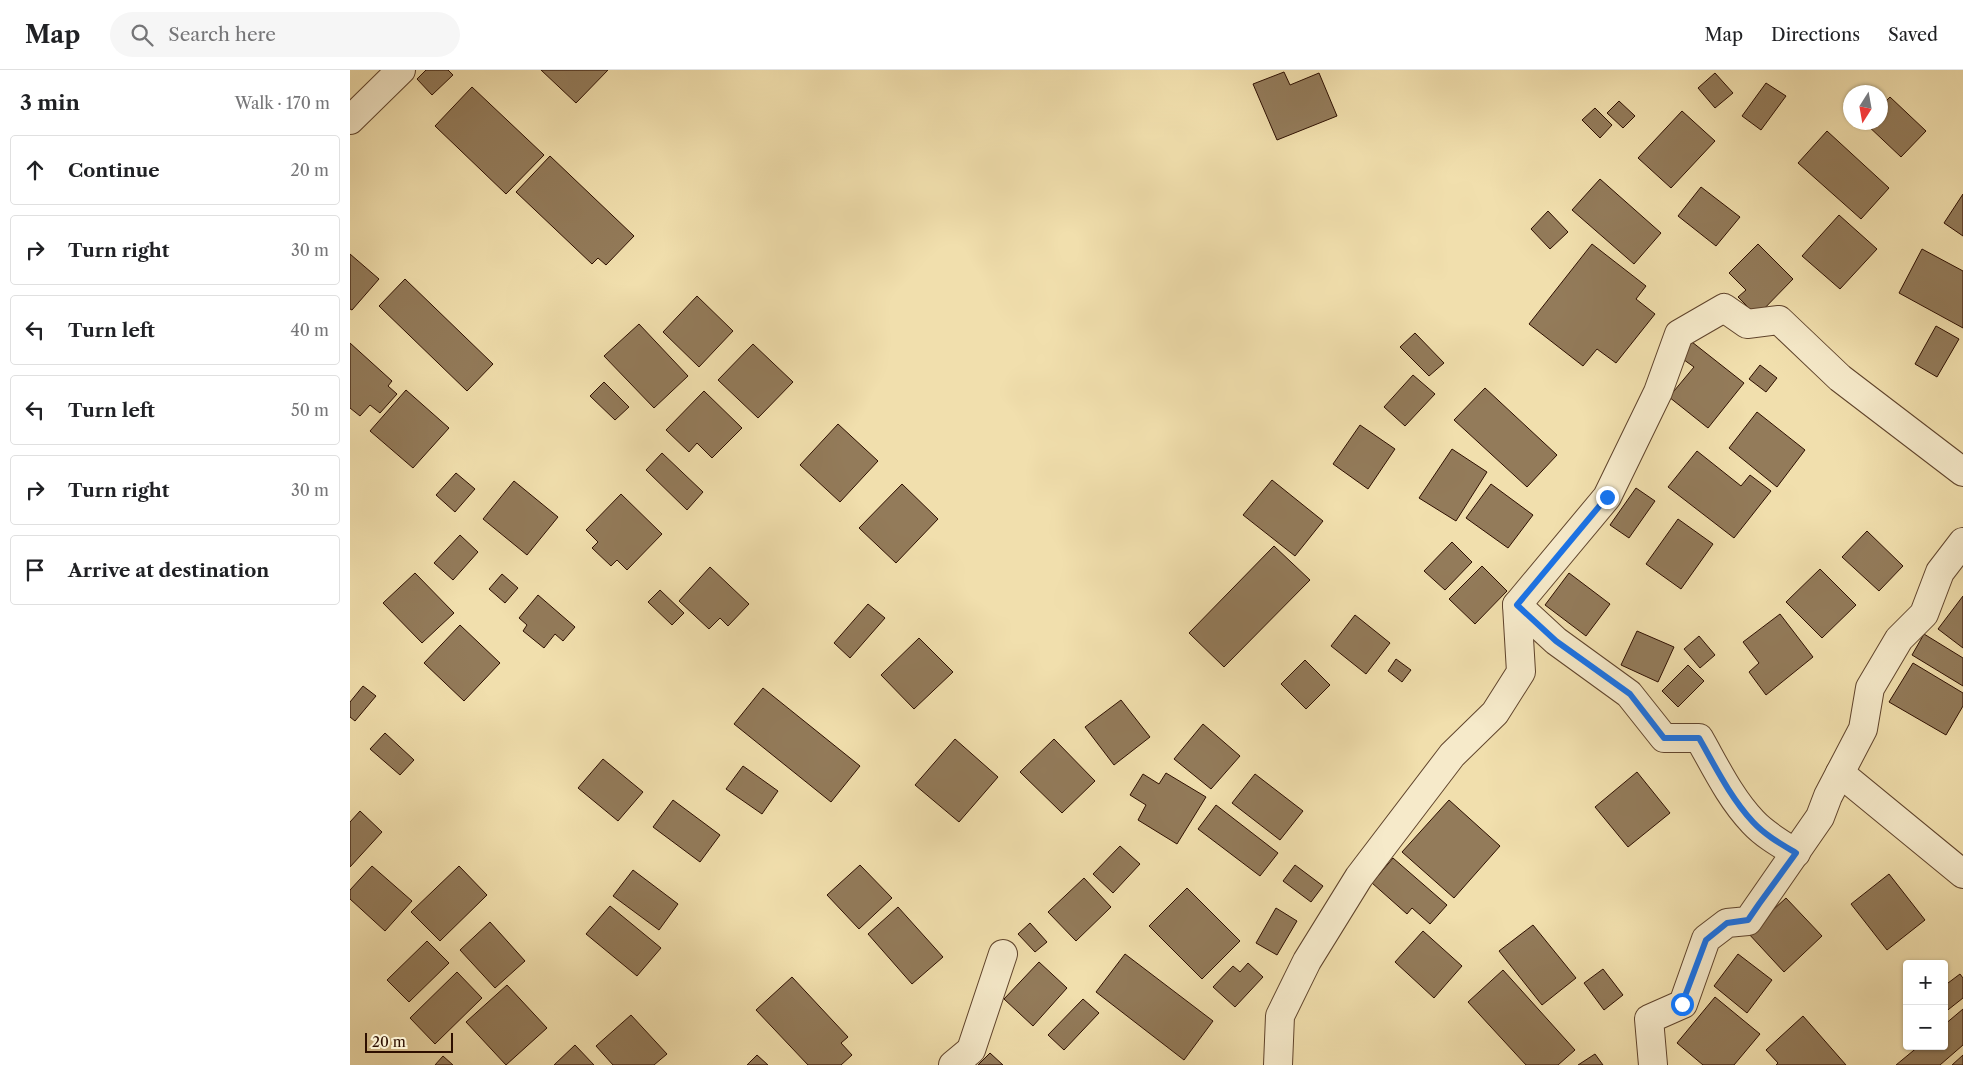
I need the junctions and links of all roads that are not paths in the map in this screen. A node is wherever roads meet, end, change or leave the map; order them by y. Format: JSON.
{"nodes":[{"id":1,"x":401,"y":70,"type":"edge"},
{"id":2,"x":350,"y":120,"type":"edge"},
{"id":3,"x":1963,"y":472,"type":"edge"},
{"id":4,"x":1963,"y":542,"type":"edge"},
{"id":5,"x":1517,"y":605,"type":"junction"},
{"id":6,"x":1840,"y":773,"type":"junction"},
{"id":7,"x":1796,"y":853,"type":"junction"},
{"id":8,"x":1963,"y":874,"type":"edge"},
{"id":9,"x":1003,"y":954,"type":"dead end"},
{"id":10,"x":953,"y":1065,"type":"edge"},
{"id":11,"x":1278,"y":1065,"type":"edge"},
{"id":12,"x":1653,"y":1065,"type":"edge"}],
"edges":[{"from":1,"to":2,"type":"street"},
{"from":3,"to":5,"type":"street"},
{"from":4,"to":6,"type":"street"},
{"from":5,"to":7,"type":"street"},
{"from":5,"to":11,"type":"street"},
{"from":6,"to":7,"type":"street"},
{"from":6,"to":8,"type":"street"},
{"from":7,"to":12,"type":"street"},
{"from":9,"to":10,"type":"street"}]}
